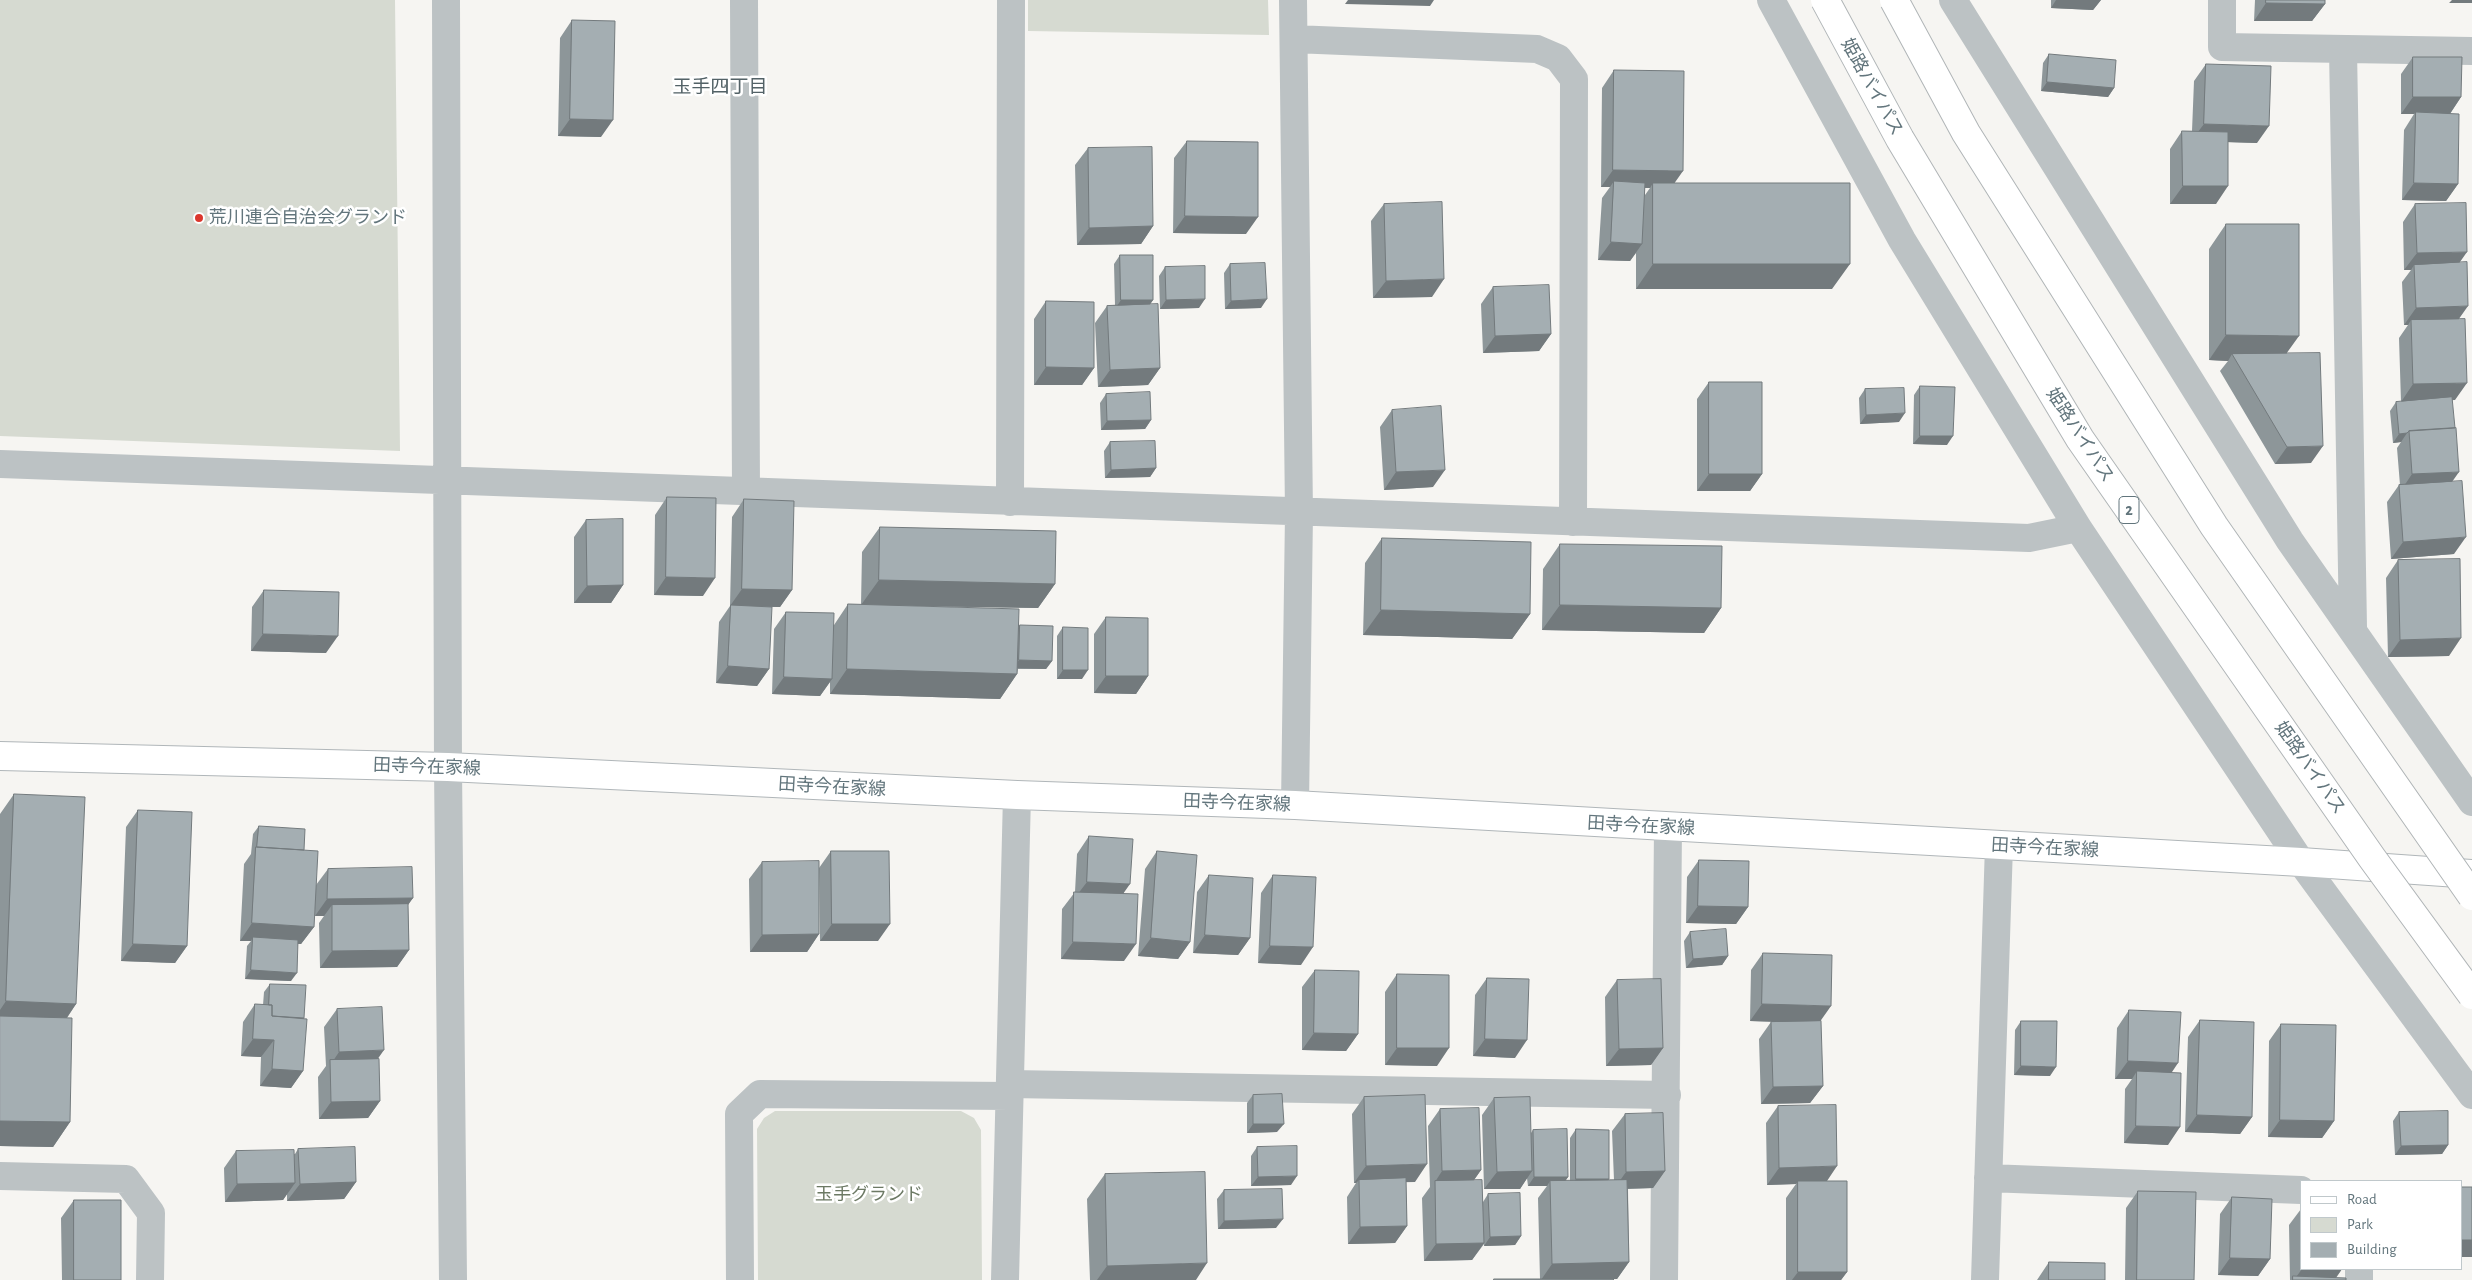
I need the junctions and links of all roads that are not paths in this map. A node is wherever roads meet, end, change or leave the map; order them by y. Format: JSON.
{"nodes":[{"id":1,"x":446,"y":0,"type":"edge"},
{"id":2,"x":744,"y":0,"type":"edge"},
{"id":3,"x":1011,"y":0,"type":"edge"},
{"id":4,"x":1293,"y":0,"type":"edge"},
{"id":5,"x":1771,"y":0,"type":"edge"},
{"id":6,"x":1825,"y":0,"type":"edge"},
{"id":7,"x":1894,"y":0,"type":"edge"},
{"id":8,"x":1953,"y":0,"type":"edge"},
{"id":9,"x":2222,"y":0,"type":"edge"},
{"id":10,"x":1294,"y":39,"type":"junction"},
{"id":11,"x":2343,"y":49,"type":"junction"},
{"id":12,"x":2472,"y":51,"type":"edge"},
{"id":13,"x":0,"y":464,"type":"edge"},
{"id":14,"x":448,"y":479,"type":"junction"},
{"id":15,"x":746,"y":492,"type":"junction"},
{"id":16,"x":1010,"y":502,"type":"junction"},
{"id":17,"x":1299,"y":512,"type":"junction"},
{"id":18,"x":1574,"y":522,"type":"junction"},
{"id":19,"x":2078,"y":528,"type":"junction"},
{"id":20,"x":2353,"y":627,"type":"junction"},
{"id":21,"x":0,"y":756,"type":"edge"},
{"id":22,"x":448,"y":767,"type":"junction"},
{"id":23,"x":1016,"y":795,"type":"junction"},
{"id":24,"x":2472,"y":802,"type":"edge"},
{"id":25,"x":1295,"y":805,"type":"junction"},
{"id":26,"x":1668,"y":827,"type":"junction"},
{"id":27,"x":1999,"y":845,"type":"junction"},
{"id":28,"x":2301,"y":862,"type":"junction"},
{"id":29,"x":2472,"y":874,"type":"edge"},
{"id":30,"x":2472,"y":896,"type":"edge"},
{"id":31,"x":2472,"y":995,"type":"edge"},
{"id":32,"x":1010,"y":1090,"type":"junction"},
{"id":33,"x":1667,"y":1096,"type":"junction"},
{"id":34,"x":2472,"y":1096,"type":"edge"},
{"id":35,"x":0,"y":1176,"type":"edge"},
{"id":36,"x":1988,"y":1178,"type":"junction"},
{"id":37,"x":2300,"y":1190,"type":"edge"},
{"id":38,"x":150,"y":1280,"type":"edge"},
{"id":39,"x":453,"y":1280,"type":"edge"},
{"id":40,"x":740,"y":1280,"type":"edge"},
{"id":41,"x":1005,"y":1280,"type":"edge"},
{"id":42,"x":1664,"y":1280,"type":"edge"},
{"id":43,"x":1985,"y":1280,"type":"edge"}],
"edges":[{"from":1,"to":14,"type":"street"},
{"from":2,"to":15,"type":"street"},
{"from":3,"to":16,"type":"street"},
{"from":4,"to":10,"type":"street"},
{"from":5,"to":19,"type":"street"},
{"from":6,"to":31,"type":"main road","name":"姫路バイパス","number":"2","bridge":true},
{"from":7,"to":30,"type":"main road","bridge":true},
{"from":8,"to":20,"type":"street"},
{"from":9,"to":11,"type":"street"},
{"from":10,"to":17,"type":"street"},
{"from":10,"to":18,"type":"street"},
{"from":11,"to":12,"type":"street"},
{"from":11,"to":20,"type":"street"},
{"from":13,"to":14,"type":"street"},
{"from":14,"to":15,"type":"street"},
{"from":14,"to":22,"type":"street"},
{"from":15,"to":16,"type":"street"},
{"from":16,"to":17,"type":"street"},
{"from":17,"to":18,"type":"street"},
{"from":17,"to":25,"type":"street"},
{"from":18,"to":19,"type":"street"},
{"from":19,"to":28,"type":"street"},
{"from":20,"to":24,"type":"street"},
{"from":21,"to":22,"type":"main road","name":"田寺今在家線"},
{"from":22,"to":23,"type":"main road","name":"田寺今在家線"},
{"from":22,"to":39,"type":"street"},
{"from":23,"to":25,"type":"main road","name":"田寺今在家線"},
{"from":23,"to":32,"type":"street"},
{"from":25,"to":26,"type":"main road","name":"田寺今在家線"},
{"from":26,"to":27,"type":"main road","name":"田寺今在家線"},
{"from":26,"to":33,"type":"street"},
{"from":27,"to":28,"type":"main road","name":"田寺今在家線"},
{"from":27,"to":36,"type":"street"},
{"from":28,"to":29,"type":"main road","name":"田寺今在家線"},
{"from":28,"to":34,"type":"street"},
{"from":32,"to":33,"type":"street"},
{"from":32,"to":40,"type":"street"},
{"from":32,"to":41,"type":"street"},
{"from":33,"to":42,"type":"street"},
{"from":35,"to":38,"type":"street"},
{"from":36,"to":37,"type":"street"},
{"from":36,"to":43,"type":"street"}]}
